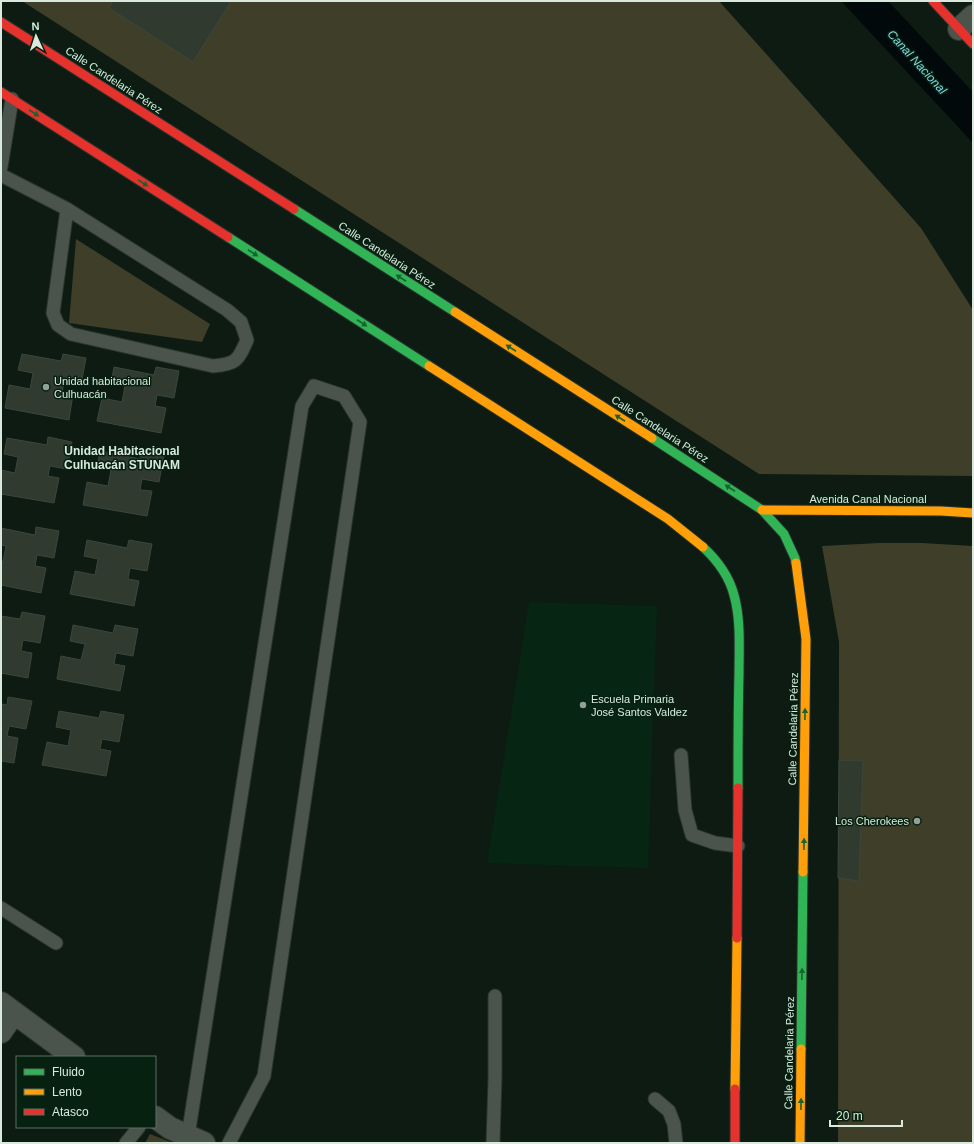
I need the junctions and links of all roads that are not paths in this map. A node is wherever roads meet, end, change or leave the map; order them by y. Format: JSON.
{"nodes":[{"id":1,"x":932,"y":1,"type":"edge"},
{"id":2,"x":1,"y":22,"type":"edge"},
{"id":3,"x":968,"y":30,"type":"edge"},
{"id":4,"x":6,"y":96,"type":"edge"},
{"id":5,"x":1,"y":167,"type":"edge"},
{"id":6,"x":1,"y":175,"type":"edge"},
{"id":7,"x":67,"y":209,"type":"junction"},
{"id":8,"x":762,"y":510,"type":"junction"},
{"id":9,"x":973,"y":513,"type":"edge"},
{"id":10,"x":681,"y":755,"type":"dead end"},
{"id":11,"x":738,"y":846,"type":"junction"},
{"id":12,"x":1,"y":908,"type":"edge"},
{"id":13,"x":56,"y":943,"type":"dead end"},
{"id":14,"x":495,"y":996,"type":"dead end"},
{"id":15,"x":7,"y":1008,"type":"edge"},
{"id":16,"x":1,"y":1032,"type":"edge"},
{"id":17,"x":73,"y":1056,"type":"edge"},
{"id":18,"x":655,"y":1099,"type":"dead end"},
{"id":19,"x":156,"y":1118,"type":"edge"},
{"id":20,"x":138,"y":1128,"type":"edge"},
{"id":21,"x":196,"y":1140,"type":"edge"},
{"id":22,"x":126,"y":1143,"type":"edge"},
{"id":23,"x":229,"y":1143,"type":"edge"},
{"id":24,"x":493,"y":1143,"type":"edge"},
{"id":25,"x":676,"y":1143,"type":"edge"},
{"id":26,"x":735,"y":1143,"type":"edge"},
{"id":27,"x":800,"y":1143,"type":"edge"}],
"edges":[{"from":1,"to":3,"type":"main road"},
{"from":8,"to":2,"type":"main road","name":"Calle Candelaria Pérez","one_way":true},
{"from":4,"to":5,"type":"lane"},
{"from":4,"to":11,"type":"main road","one_way":true},
{"from":6,"to":7,"type":"lane"},
{"from":7,"to":7,"type":"lane"},
{"from":8,"to":9,"type":"main road","name":"Avenida Canal Nacional"},
{"from":27,"to":8,"type":"main road","name":"Calle Candelaria Pérez","one_way":true},
{"from":10,"to":11,"type":"lane"},
{"from":11,"to":26,"type":"main road"},
{"from":12,"to":13,"type":"lane"},
{"from":14,"to":24,"type":"lane"},
{"from":15,"to":16,"type":"street"},
{"from":15,"to":17,"type":"street"},
{"from":18,"to":25,"type":"lane"},
{"from":19,"to":21,"type":"street"},
{"from":20,"to":22,"type":"lane"},
{"from":21,"to":23,"type":"lane"}]}
